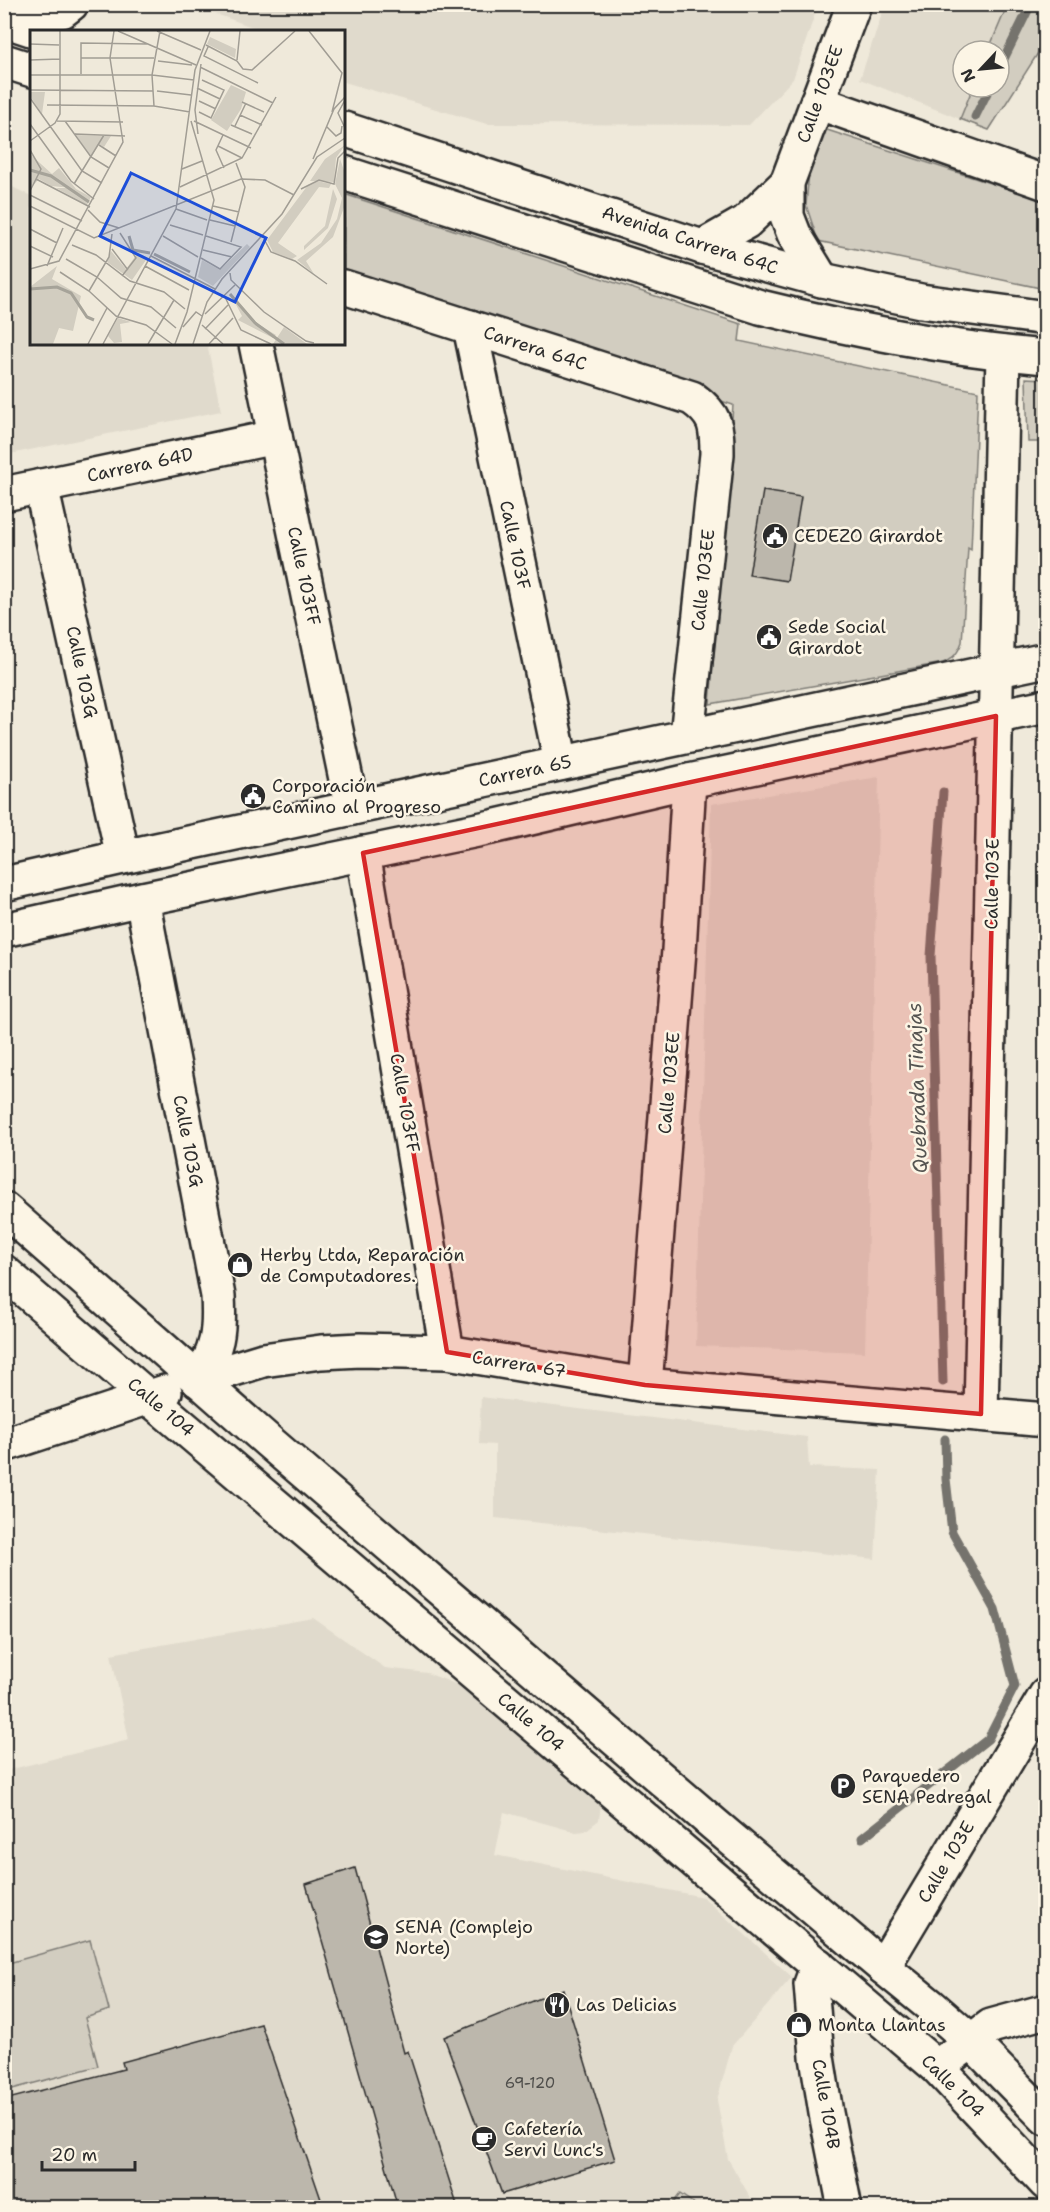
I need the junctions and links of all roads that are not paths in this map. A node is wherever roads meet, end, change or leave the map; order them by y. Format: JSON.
{"nodes":[{"id":1,"x":71,"y":4,"type":"edge"},
{"id":2,"x":854,"y":4,"type":"edge"},
{"id":3,"x":22,"y":26,"type":"edge"},
{"id":4,"x":4,"y":61,"type":"edge"},
{"id":5,"x":30,"y":69,"type":"edge"},
{"id":6,"x":817,"y":102,"type":"junction"},
{"id":7,"x":345,"y":129,"type":"edge"},
{"id":8,"x":345,"y":173,"type":"edge"},
{"id":9,"x":1041,"y":174,"type":"edge"},
{"id":10,"x":788,"y":183,"type":"junction"},
{"id":11,"x":702,"y":247,"type":"junction"},
{"id":12,"x":822,"y":280,"type":"junction"},
{"id":13,"x":345,"y":287,"type":"edge"},
{"id":14,"x":1046,"y":318,"type":"edge"},
{"id":15,"x":470,"y":327,"type":"junction"},
{"id":16,"x":256,"y":345,"type":"edge"},
{"id":17,"x":1003,"y":353,"type":"junction"},
{"id":18,"x":1046,"y":357,"type":"edge"},
{"id":19,"x":716,"y":423,"type":"joint"},
{"id":20,"x":275,"y":437,"type":"junction"},
{"id":21,"x":41,"y":486,"type":"junction"},
{"id":22,"x":4,"y":494,"type":"edge"},
{"id":23,"x":1046,"y":660,"type":"edge"},
{"id":24,"x":996,"y":670,"type":"junction"},
{"id":25,"x":1046,"y":706,"type":"edge"},
{"id":26,"x":996,"y":716,"type":"junction"},
{"id":27,"x":687,"y":736,"type":"junction"},
{"id":28,"x":561,"y":763,"type":"junction"},
{"id":29,"x":688,"y":781,"type":"junction"},
{"id":30,"x":352,"y":808,"type":"junction"},
{"id":31,"x":363,"y":853,"type":"junction"},
{"id":32,"x":123,"y":857,"type":"junction"},
{"id":33,"x":4,"y":885,"type":"edge"},
{"id":34,"x":141,"y":899,"type":"junction"},
{"id":35,"x":4,"y":930,"type":"edge"},
{"id":36,"x":4,"y":1209,"type":"edge"},
{"id":37,"x":4,"y":1272,"type":"edge"},
{"id":38,"x":447,"y":1352,"type":"junction"},
{"id":39,"x":198,"y":1380,"type":"junction"},
{"id":40,"x":645,"y":1385,"type":"junction"},
{"id":41,"x":148,"y":1397,"type":"junction"},
{"id":42,"x":981,"y":1414,"type":"junction"},
{"id":43,"x":1046,"y":1420,"type":"edge"},
{"id":44,"x":4,"y":1445,"type":"edge"},
{"id":45,"x":1046,"y":1695,"type":"edge"},
{"id":46,"x":818,"y":1965,"type":"junction"},
{"id":47,"x":883,"y":1967,"type":"junction"},
{"id":48,"x":1046,"y":2011,"type":"edge"},
{"id":49,"x":970,"y":2040,"type":"junction"},
{"id":50,"x":937,"y":2067,"type":"junction"},
{"id":51,"x":1046,"y":2118,"type":"edge"},
{"id":52,"x":1046,"y":2183,"type":"edge"},
{"id":53,"x":846,"y":2208,"type":"edge"}],
"edges":[{"from":1,"to":3,"type":"street"},
{"from":2,"to":6,"type":"street","name":"Calle 103EE"},
{"from":4,"to":5,"type":"street"},
{"from":6,"to":9,"type":"street"},
{"from":6,"to":10,"type":"street","name":"Calle 103EE"},
{"from":7,"to":11,"type":"street","name":"Avenida Carrera 64C"},
{"from":8,"to":17,"type":"street"},
{"from":10,"to":11,"type":"street","name":"Calle 103EE"},
{"from":10,"to":12,"type":"street","name":"Calle 103EE"},
{"from":11,"to":12,"type":"street","name":"Avenida Carrera 64C"},
{"from":12,"to":14,"type":"street","name":"Avenida Carrera 64C"},
{"from":13,"to":15,"type":"street","name":"Carrera 64C"},
{"from":15,"to":19,"type":"street","name":"Carrera 64C"},
{"from":15,"to":28,"type":"street","name":"Calle 103F"},
{"from":16,"to":20,"type":"street","name":"Calle 103FF"},
{"from":17,"to":18,"type":"street"},
{"from":17,"to":24,"type":"street","name":"Calle 103E"},
{"from":19,"to":27,"type":"street","name":"Calle 103EE"},
{"from":20,"to":21,"type":"street","name":"Carrera 64D"},
{"from":20,"to":30,"type":"street","name":"Calle 103FF"},
{"from":21,"to":22,"type":"street","name":"Carrera 64D"},
{"from":21,"to":32,"type":"street","name":"Calle 103G"},
{"from":23,"to":24,"type":"street","name":"Carrera 65"},
{"from":24,"to":26,"type":"street","name":"Calle 103E"},
{"from":24,"to":27,"type":"street","name":"Carrera 65"},
{"from":25,"to":26,"type":"street"},
{"from":26,"to":29,"type":"street"},
{"from":26,"to":42,"type":"street","name":"Calle 103E"},
{"from":27,"to":28,"type":"street","name":"Carrera 65"},
{"from":28,"to":30,"type":"street","name":"Carrera 65"},
{"from":29,"to":31,"type":"street"},
{"from":29,"to":40,"type":"street","name":"Calle 103EE"},
{"from":30,"to":32,"type":"street","name":"Carrera 65"},
{"from":31,"to":34,"type":"street"},
{"from":31,"to":38,"type":"street","name":"Calle 103FF"},
{"from":32,"to":33,"type":"street","name":"Carrera 65"},
{"from":34,"to":35,"type":"street"},
{"from":34,"to":39,"type":"street","name":"Calle 103G"},
{"from":36,"to":39,"type":"street"},
{"from":37,"to":41,"type":"street","name":"Calle 104"},
{"from":38,"to":39,"type":"street","name":"Carrera 67"},
{"from":38,"to":40,"type":"street","name":"Carrera 67"},
{"from":39,"to":41,"type":"street","name":"Carrera 67"},
{"from":39,"to":47,"type":"street"},
{"from":40,"to":42,"type":"street","name":"Carrera 67"},
{"from":41,"to":44,"type":"street","name":"Carrera 67"},
{"from":41,"to":46,"type":"street","name":"Calle 104"},
{"from":42,"to":43,"type":"street","name":"Carrera 67"},
{"from":45,"to":47,"type":"street","name":"Calle 103E"},
{"from":46,"to":50,"type":"street","name":"Calle 104"},
{"from":46,"to":53,"type":"street","name":"Calle 104B"},
{"from":47,"to":49,"type":"street"},
{"from":48,"to":49,"type":"street"},
{"from":49,"to":50,"type":"street"},
{"from":49,"to":51,"type":"street"},
{"from":50,"to":52,"type":"street","name":"Calle 104"}]}
